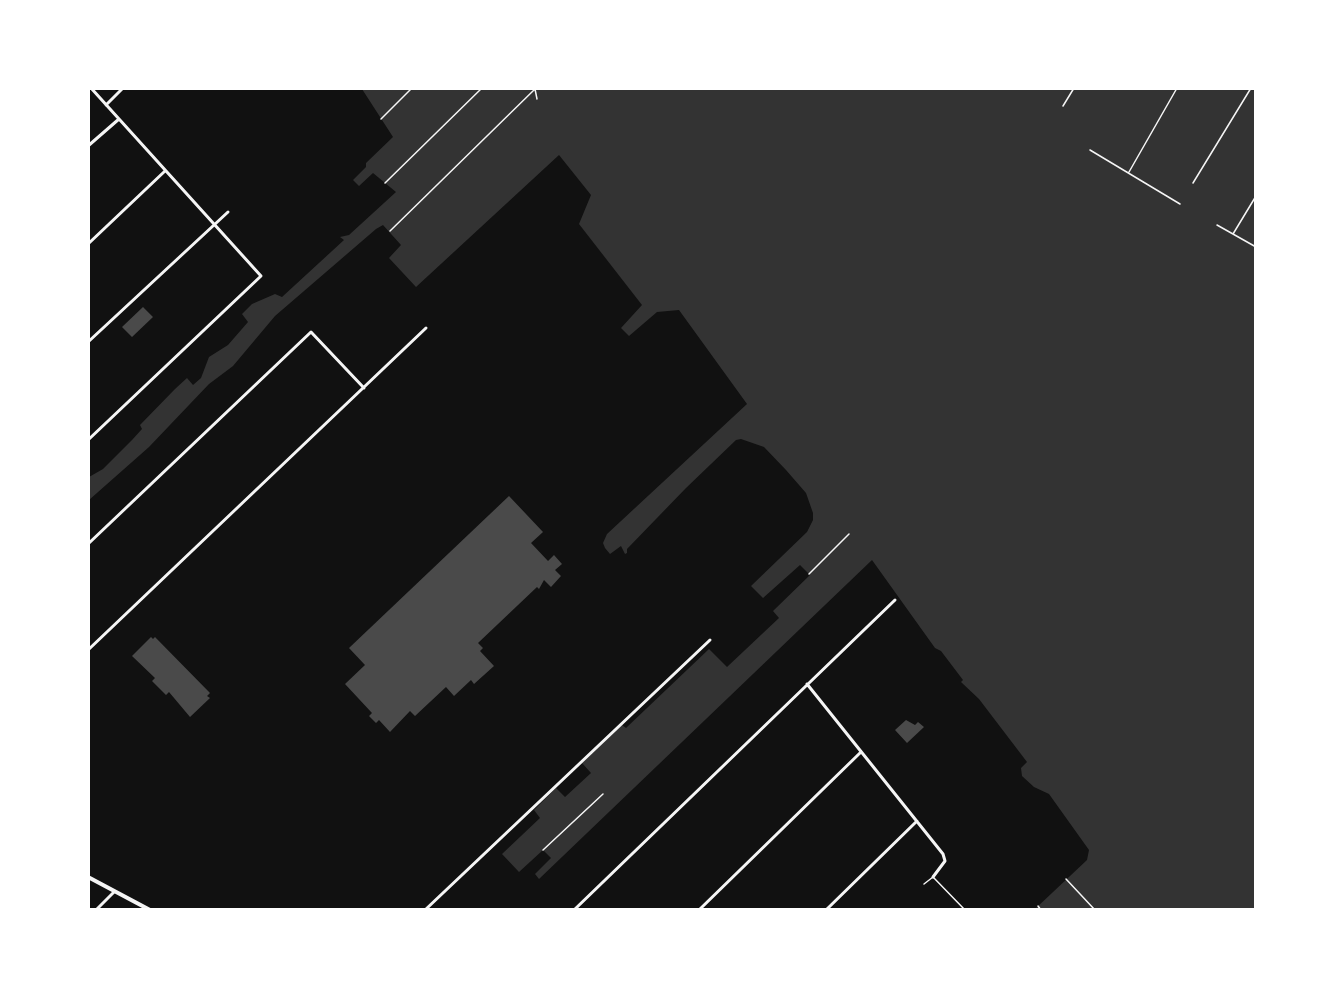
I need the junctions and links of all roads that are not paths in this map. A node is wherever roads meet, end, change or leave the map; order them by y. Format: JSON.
{"nodes":[{"id":1,"x":91,"y":88,"type":"edge"},
{"id":2,"x":123,"y":88,"type":"edge"},
{"id":3,"x":106,"y":105,"type":"junction"},
{"id":4,"x":119,"y":119,"type":"junction"},
{"id":5,"x":88,"y":146,"type":"edge"},
{"id":6,"x":165,"y":171,"type":"junction"},
{"id":7,"x":228,"y":212,"type":"dead end"},
{"id":8,"x":214,"y":224,"type":"junction"},
{"id":9,"x":88,"y":244,"type":"edge"},
{"id":10,"x":426,"y":328,"type":"dead end"},
{"id":11,"x":88,"y":342,"type":"edge"},
{"id":12,"x":364,"y":388,"type":"junction"},
{"id":13,"x":88,"y":440,"type":"edge"},
{"id":14,"x":88,"y":544,"type":"edge"},
{"id":15,"x":895,"y":600,"type":"dead end"},
{"id":16,"x":710,"y":640,"type":"dead end"},
{"id":17,"x":88,"y":650,"type":"edge"},
{"id":18,"x":807,"y":684,"type":"junction"},
{"id":19,"x":861,"y":752,"type":"junction"},
{"id":20,"x":917,"y":821,"type":"junction"},
{"id":21,"x":88,"y":877,"type":"edge"},
{"id":22,"x":933,"y":877,"type":"junction"},
{"id":23,"x":924,"y":884,"type":"dead end"},
{"id":24,"x":114,"y":892,"type":"junction"},
{"id":25,"x":96,"y":909,"type":"edge"},
{"id":26,"x":150,"y":909,"type":"edge"},
{"id":27,"x":425,"y":909,"type":"edge"},
{"id":28,"x":574,"y":909,"type":"edge"},
{"id":29,"x":699,"y":909,"type":"edge"},
{"id":30,"x":825,"y":909,"type":"edge"},
{"id":31,"x":965,"y":909,"type":"edge"}],
"edges":[{"from":1,"to":3,"type":"street"},
{"from":2,"to":3,"type":"street"},
{"from":3,"to":4,"type":"street"},
{"from":4,"to":5,"type":"street"},
{"from":4,"to":6,"type":"street"},
{"from":6,"to":8,"type":"street"},
{"from":6,"to":9,"type":"street"},
{"from":7,"to":8,"type":"street"},
{"from":8,"to":11,"type":"street"},
{"from":8,"to":13,"type":"street"},
{"from":10,"to":12,"type":"street"},
{"from":12,"to":14,"type":"street"},
{"from":12,"to":17,"type":"street"},
{"from":15,"to":18,"type":"street"},
{"from":16,"to":27,"type":"street"},
{"from":18,"to":19,"type":"street"},
{"from":18,"to":28,"type":"street"},
{"from":19,"to":20,"type":"street"},
{"from":19,"to":29,"type":"street"},
{"from":20,"to":22,"type":"street"},
{"from":20,"to":30,"type":"street"},
{"from":21,"to":24,"type":"main road"},
{"from":22,"to":23,"type":"lane"},
{"from":22,"to":31,"type":"lane"},
{"from":24,"to":25,"type":"street"},
{"from":24,"to":26,"type":"main road"}]}
